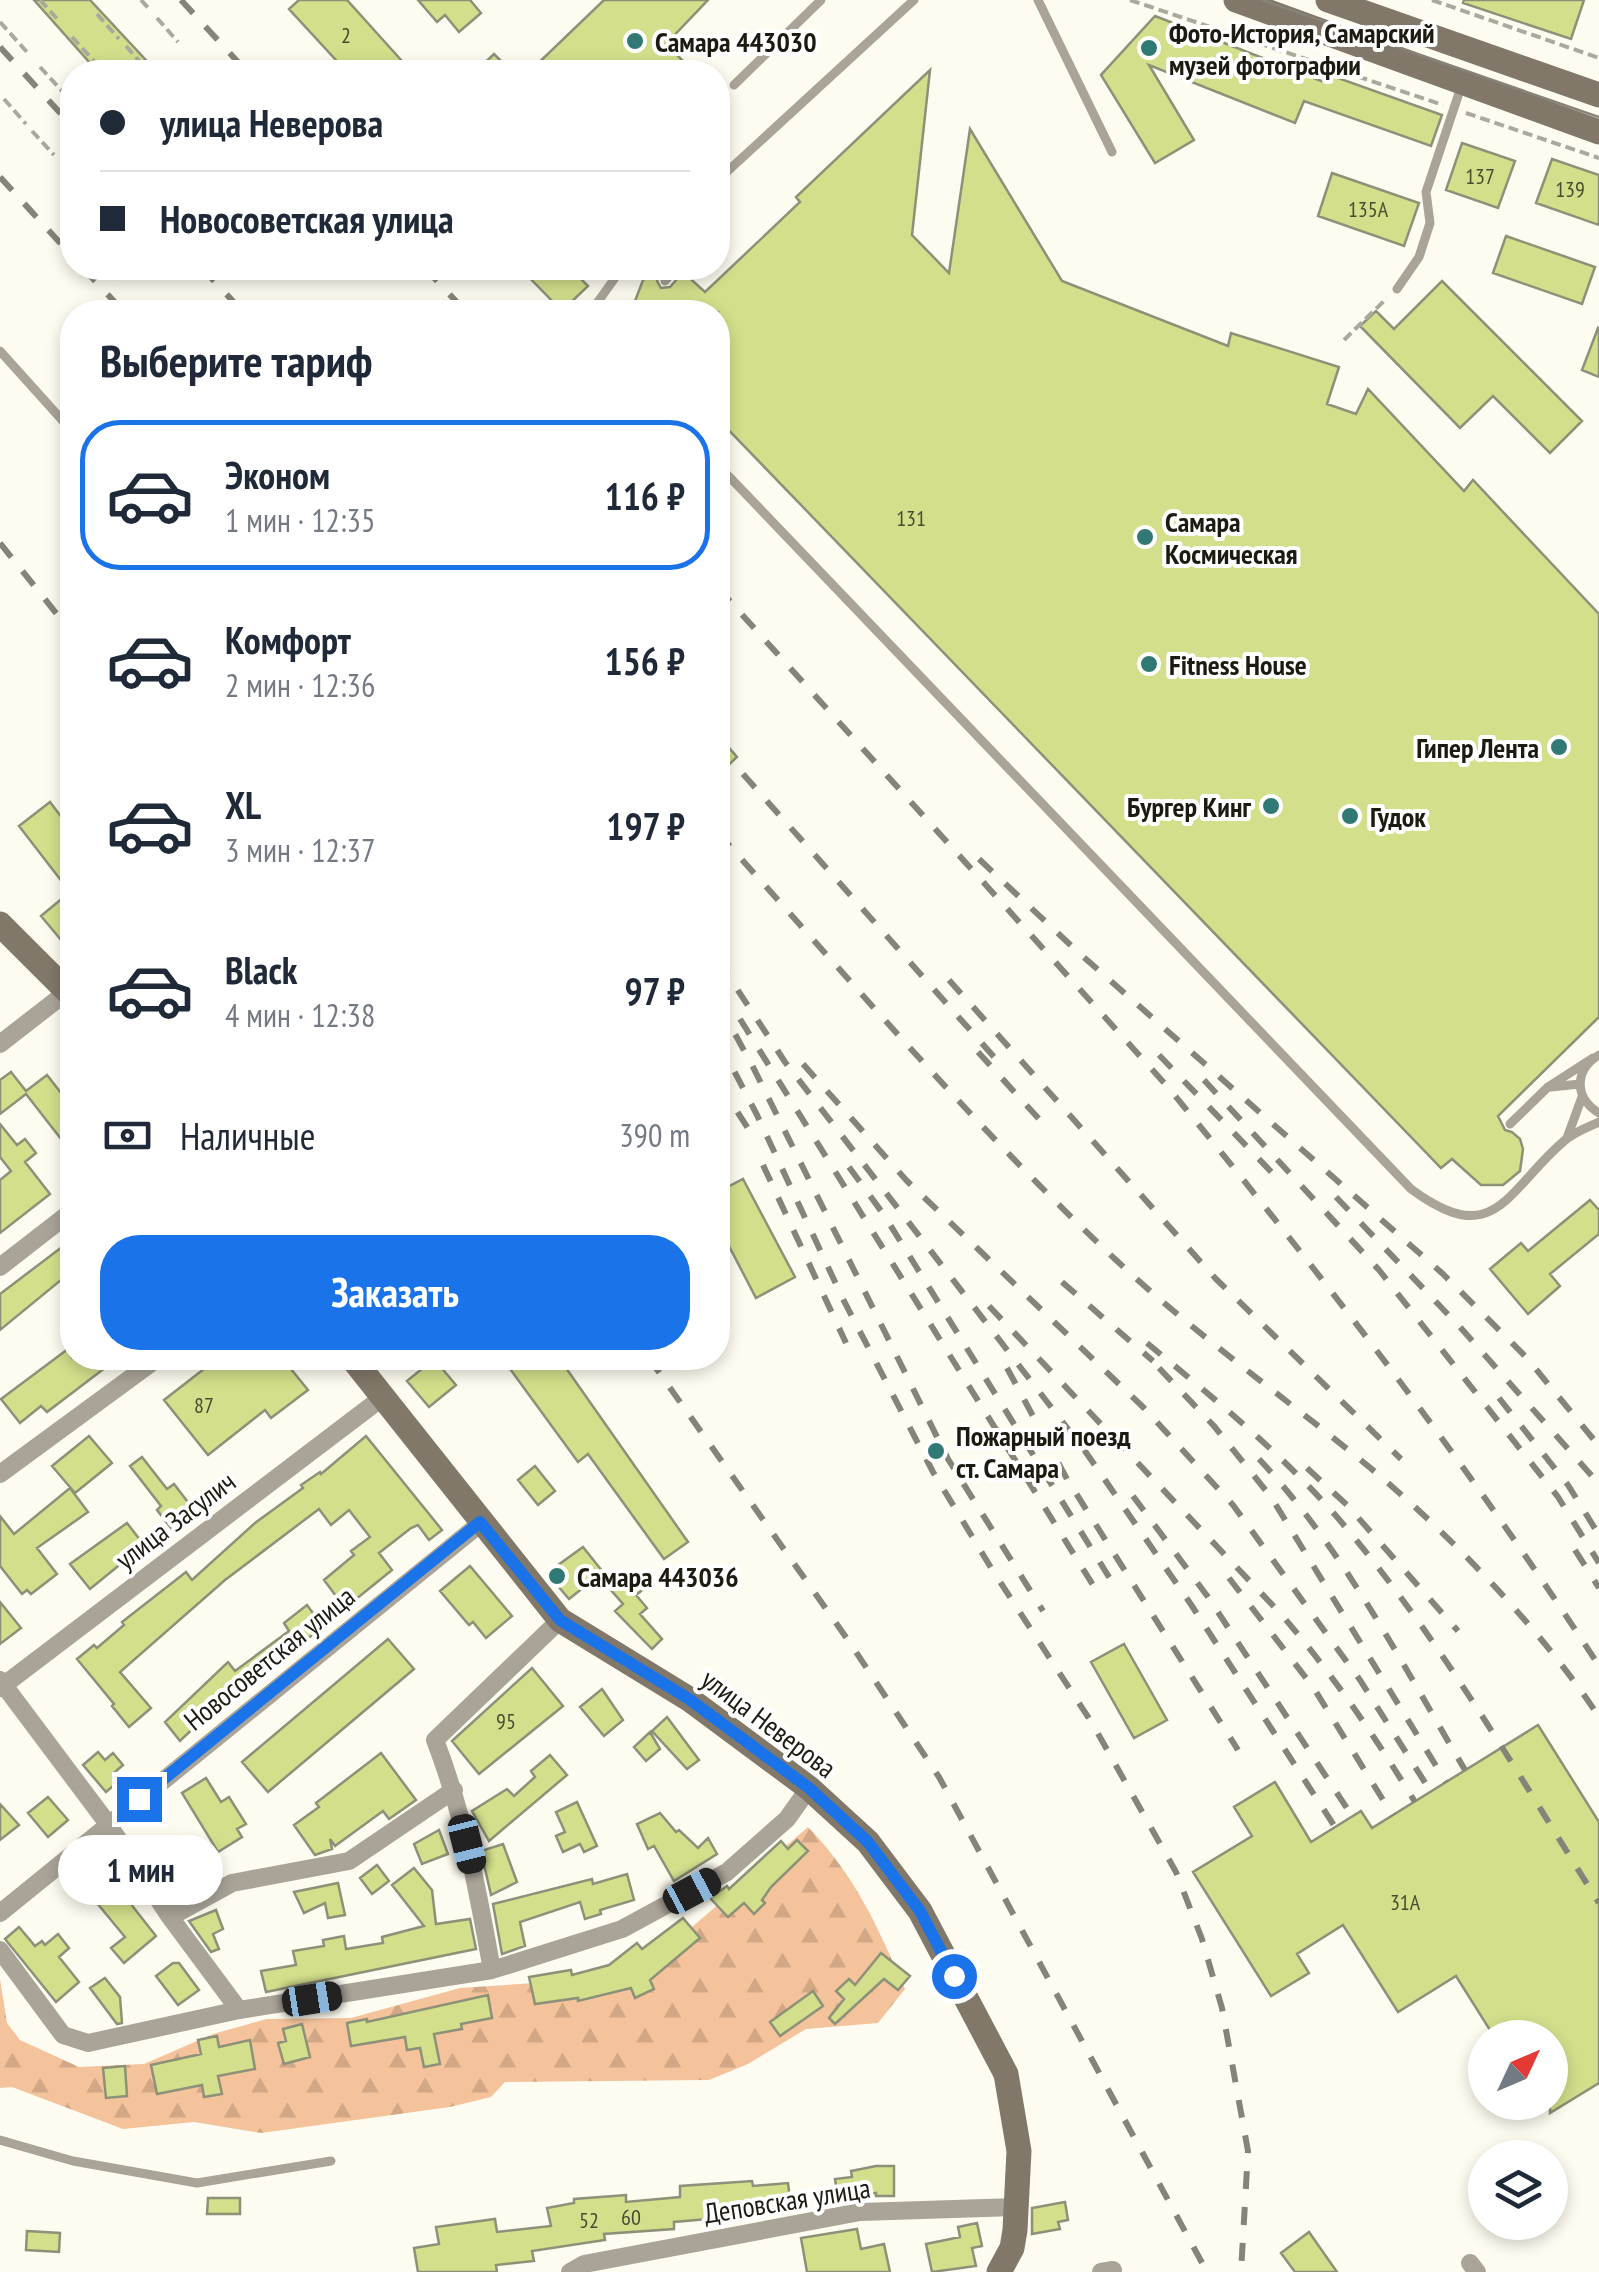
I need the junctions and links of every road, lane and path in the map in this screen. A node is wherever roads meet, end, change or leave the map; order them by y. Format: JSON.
{"nodes":[{"id":1,"x":40,"y":0,"type":"edge"},
{"id":2,"x":141,"y":0,"type":"edge"},
{"id":3,"x":821,"y":0,"type":"edge"},
{"id":4,"x":914,"y":0,"type":"edge"},
{"id":5,"x":1038,"y":0,"type":"edge"},
{"id":6,"x":1130,"y":0,"type":"edge"},
{"id":7,"x":1236,"y":0,"type":"edge"},
{"id":8,"x":1328,"y":0,"type":"edge"},
{"id":9,"x":1432,"y":0,"type":"edge"},
{"id":10,"x":150,"y":10,"type":"dead end"},
{"id":11,"x":97,"y":14,"type":"dead end"},
{"id":12,"x":157,"y":18,"type":"dead end"},
{"id":13,"x":0,"y":22,"type":"edge"},
{"id":14,"x":60,"y":22,"type":"dead end"},
{"id":15,"x":72,"y":37,"type":"dead end"},
{"id":16,"x":119,"y":39,"type":"dead end"},
{"id":17,"x":178,"y":42,"type":"dead end"},
{"id":18,"x":126,"y":46,"type":"dead end"},
{"id":19,"x":27,"y":52,"type":"dead end"},
{"id":20,"x":1599,"y":58,"type":"edge"},
{"id":21,"x":93,"y":60,"type":"edge"},
{"id":22,"x":138,"y":60,"type":"edge"},
{"id":23,"x":40,"y":67,"type":"dead end"},
{"id":24,"x":734,"y":85,"type":"dead end"},
{"id":25,"x":60,"y":89,"type":"edge"},
{"id":26,"x":1599,"y":94,"type":"edge"},
{"id":27,"x":1458,"y":97,"type":"junction"},
{"id":28,"x":4,"y":99,"type":"dead end"},
{"id":29,"x":26,"y":124,"type":"dead end"},
{"id":30,"x":32,"y":131,"type":"dead end"},
{"id":31,"x":1599,"y":132,"type":"edge"},
{"id":32,"x":1112,"y":152,"type":"dead end"},
{"id":33,"x":54,"y":155,"type":"dead end"},
{"id":34,"x":1599,"y":158,"type":"edge"},
{"id":35,"x":730,"y":169,"type":"edge"},
{"id":36,"x":1397,"y":289,"type":"joint"},
{"id":37,"x":1344,"y":340,"type":"dead end"},
{"id":38,"x":0,"y":351,"type":"edge"},
{"id":39,"x":60,"y":418,"type":"edge"},
{"id":40,"x":730,"y":478,"type":"edge"},
{"id":41,"x":0,"y":924,"type":"edge"},
{"id":42,"x":60,"y":983,"type":"edge"},
{"id":43,"x":60,"y":1000,"type":"edge"},
{"id":44,"x":0,"y":1044,"type":"edge"},
{"id":45,"x":1594,"y":1058,"type":"edge"},
{"id":46,"x":1580,"y":1084,"type":"junction"},
{"id":47,"x":1548,"y":1087,"type":"junction"},
{"id":48,"x":1582,"y":1098,"type":"junction"},
{"id":49,"x":1599,"y":1113,"type":"edge"},
{"id":50,"x":1599,"y":1122,"type":"edge"},
{"id":51,"x":1510,"y":1124,"type":"dead end"},
{"id":52,"x":1567,"y":1138,"type":"junction"},
{"id":53,"x":60,"y":1220,"type":"edge"},
{"id":54,"x":0,"y":1267,"type":"edge"},
{"id":55,"x":142,"y":1370,"type":"edge"},
{"id":56,"x":361,"y":1370,"type":"edge"},
{"id":57,"x":382,"y":1397,"type":"junction"},
{"id":58,"x":0,"y":1474,"type":"edge"},
{"id":59,"x":480,"y":1522,"type":"junction"},
{"id":60,"x":560,"y":1620,"type":"junction"},
{"id":61,"x":1,"y":1684,"type":"edge"},
{"id":62,"x":809,"y":1788,"type":"junction"},
{"id":63,"x":454,"y":1790,"type":"junction"},
{"id":64,"x":108,"y":1824,"type":"junction"},
{"id":65,"x":0,"y":1914,"type":"edge"},
{"id":66,"x":170,"y":1917,"type":"junction"},
{"id":67,"x":0,"y":1950,"type":"edge"},
{"id":68,"x":492,"y":1970,"type":"junction"},
{"id":69,"x":239,"y":2010,"type":"junction"},
{"id":70,"x":0,"y":2140,"type":"edge"},
{"id":71,"x":331,"y":2161,"type":"dead end"},
{"id":72,"x":1016,"y":2207,"type":"junction"},
{"id":73,"x":570,"y":2272,"type":"edge"},
{"id":74,"x":1000,"y":2272,"type":"edge"}],
"edges":[{"from":1,"to":14,"type":"path"},
{"from":2,"to":10,"type":"path"},
{"from":3,"to":24,"type":"lane"},
{"from":4,"to":35,"type":"lane"},
{"from":5,"to":32,"type":"lane"},
{"from":6,"to":27,"type":"path"},
{"from":7,"to":27,"type":"street"},
{"from":8,"to":26,"type":"street"},
{"from":9,"to":20,"type":"path"},
{"from":11,"to":16,"type":"path"},
{"from":12,"to":17,"type":"path"},
{"from":13,"to":19,"type":"path"},
{"from":15,"to":21,"type":"path"},
{"from":18,"to":22,"type":"path"},
{"from":23,"to":25,"type":"path"},
{"from":27,"to":31,"type":"street"},
{"from":27,"to":34,"type":"path"},
{"from":27,"to":36,"type":"lane"},
{"from":28,"to":29,"type":"path"},
{"from":30,"to":33,"type":"path"},
{"from":36,"to":37,"type":"path"},
{"from":38,"to":39,"type":"lane"},
{"from":40,"to":52,"type":"lane"},
{"from":41,"to":42,"type":"street"},
{"from":43,"to":44,"type":"street"},
{"from":45,"to":46,"type":"lane"},
{"from":45,"to":47,"type":"lane"},
{"from":46,"to":47,"type":"lane"},
{"from":46,"to":48,"type":"lane"},
{"from":47,"to":51,"type":"lane"},
{"from":48,"to":49,"type":"lane"},
{"from":48,"to":52,"type":"lane"},
{"from":50,"to":52,"type":"lane"},
{"from":53,"to":54,"type":"street"},
{"from":55,"to":58,"type":"street"},
{"from":56,"to":57,"type":"street","name":"улица Неверова"},
{"from":57,"to":59,"type":"street","name":"улица Неверова"},
{"from":57,"to":61,"type":"street","name":"улица Засулич"},
{"from":59,"to":60,"type":"street","name":"улица Неверова"},
{"from":59,"to":64,"type":"street","name":"Новосоветская улица"},
{"from":60,"to":62,"type":"street","name":"улица Неверова"},
{"from":60,"to":63,"type":"street"},
{"from":61,"to":64,"type":"street"},
{"from":62,"to":68,"type":"street"},
{"from":62,"to":72,"type":"street","name":"улица Неверова"},
{"from":63,"to":66,"type":"street"},
{"from":63,"to":68,"type":"street"},
{"from":64,"to":65,"type":"street","name":"Новосоветская улица"},
{"from":64,"to":66,"type":"street"},
{"from":66,"to":69,"type":"street"},
{"from":67,"to":69,"type":"street"},
{"from":68,"to":69,"type":"street"},
{"from":70,"to":71,"type":"lane"},
{"from":72,"to":73,"type":"street","name":"Деповская улица"},
{"from":72,"to":74,"type":"street","name":"улица Неверова"}]}
